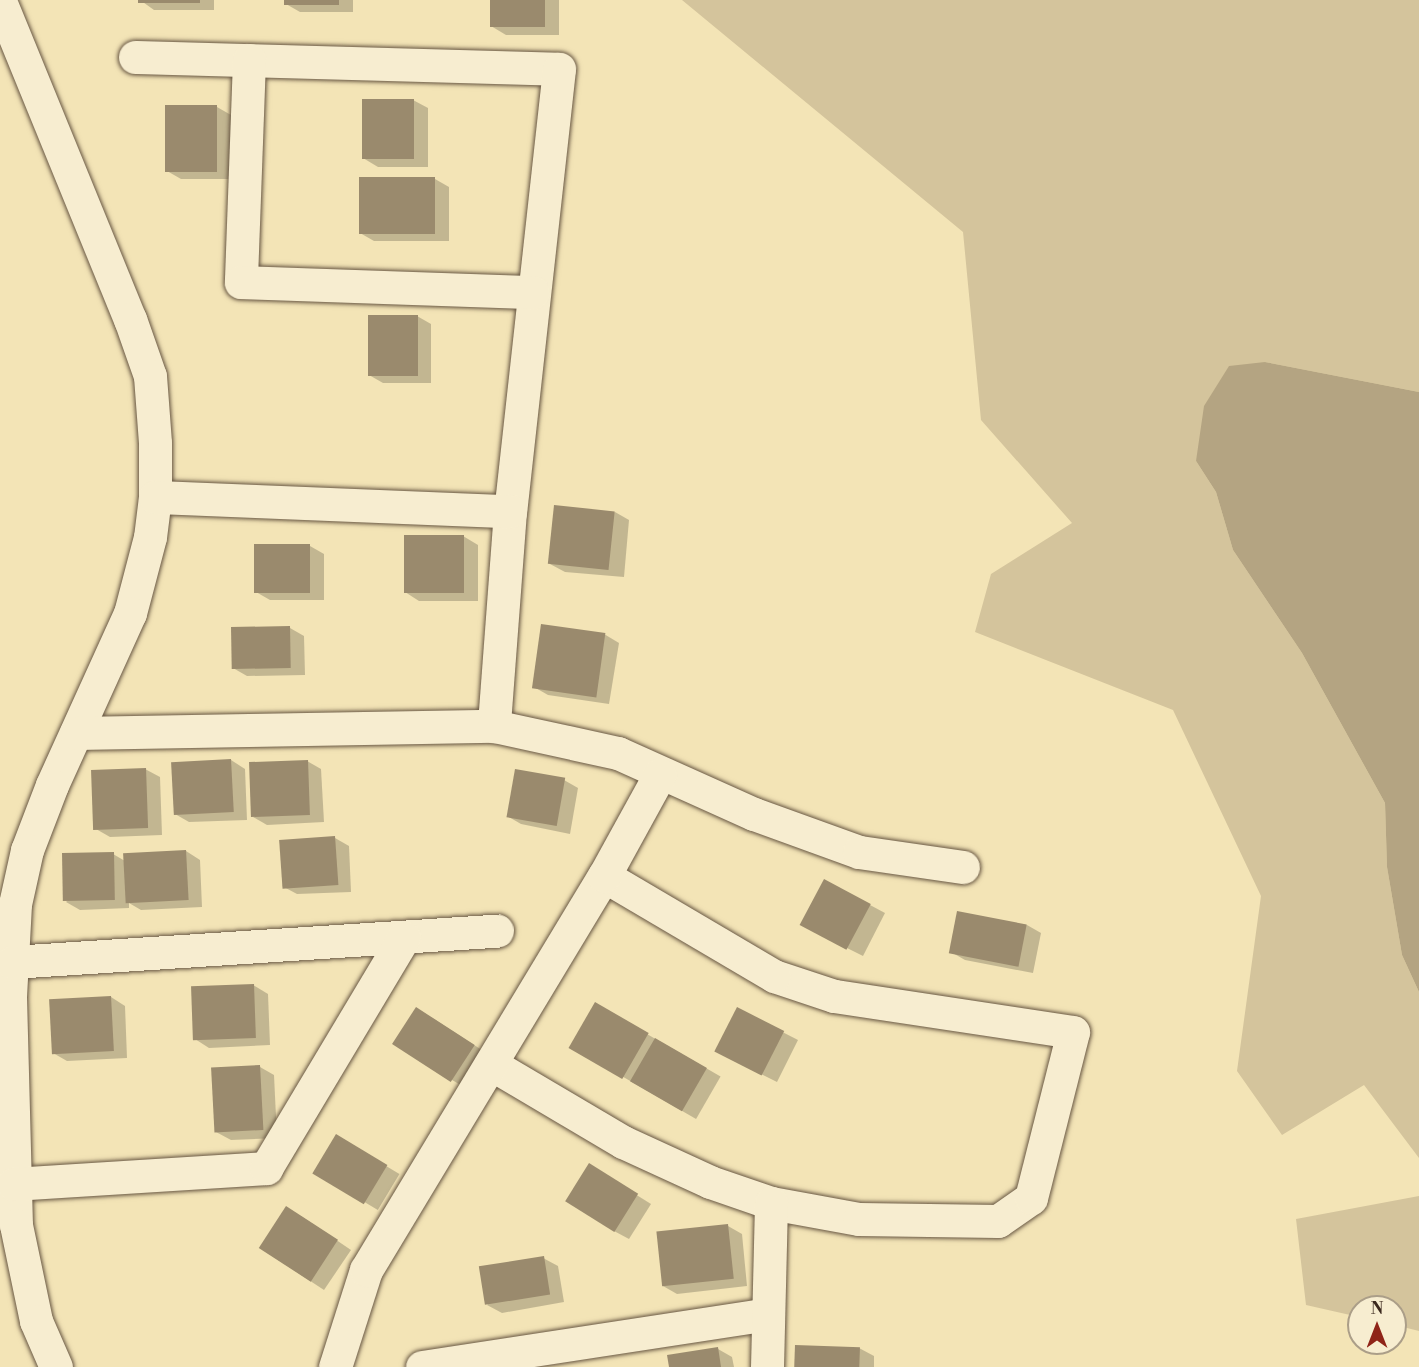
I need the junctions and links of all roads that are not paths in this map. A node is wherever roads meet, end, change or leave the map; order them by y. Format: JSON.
{"nodes":[{"id":1,"x":0,"y":1,"type":"edge"},
{"id":2,"x":135,"y":57,"type":"dead end"},
{"id":3,"x":249,"y":60,"type":"junction"},
{"id":4,"x":532,"y":292,"type":"junction"},
{"id":5,"x":155,"y":497,"type":"junction"},
{"id":6,"x":510,"y":510,"type":"junction"},
{"id":7,"x":494,"y":726,"type":"junction"},
{"id":8,"x":76,"y":733,"type":"junction"},
{"id":9,"x":660,"y":774,"type":"junction"},
{"id":10,"x":963,"y":867,"type":"dead end"},
{"id":11,"x":604,"y":876,"type":"junction"},
{"id":12,"x":497,"y":931,"type":"dead end"},
{"id":13,"x":404,"y":937,"type":"junction"},
{"id":14,"x":12,"y":962,"type":"junction"},
{"id":15,"x":491,"y":1064,"type":"junction"},
{"id":16,"x":13,"y":1184,"type":"junction"},
{"id":17,"x":771,"y":1203,"type":"junction"},
{"id":18,"x":767,"y":1314,"type":"junction"},
{"id":19,"x":56,"y":1367,"type":"edge"},
{"id":20,"x":335,"y":1367,"type":"edge"},
{"id":21,"x":422,"y":1367,"type":"edge"},
{"id":22,"x":767,"y":1367,"type":"edge"}],
"edges":[{"from":1,"to":5,"type":"street"},
{"from":2,"to":3,"type":"street"},
{"from":3,"to":4,"type":"street"},
{"from":3,"to":4,"type":"street"},
{"from":4,"to":6,"type":"street"},
{"from":5,"to":6,"type":"street"},
{"from":5,"to":8,"type":"street"},
{"from":6,"to":7,"type":"street"},
{"from":7,"to":8,"type":"street"},
{"from":7,"to":9,"type":"street"},
{"from":8,"to":14,"type":"street"},
{"from":9,"to":10,"type":"street"},
{"from":9,"to":11,"type":"street"},
{"from":11,"to":15,"type":"street"},
{"from":11,"to":17,"type":"street"},
{"from":12,"to":13,"type":"street"},
{"from":13,"to":14,"type":"street"},
{"from":13,"to":16,"type":"street"},
{"from":14,"to":16,"type":"street"},
{"from":15,"to":17,"type":"street"},
{"from":15,"to":20,"type":"street"},
{"from":16,"to":19,"type":"street"},
{"from":17,"to":18,"type":"street"},
{"from":18,"to":21,"type":"street"},
{"from":18,"to":22,"type":"street"}]}
